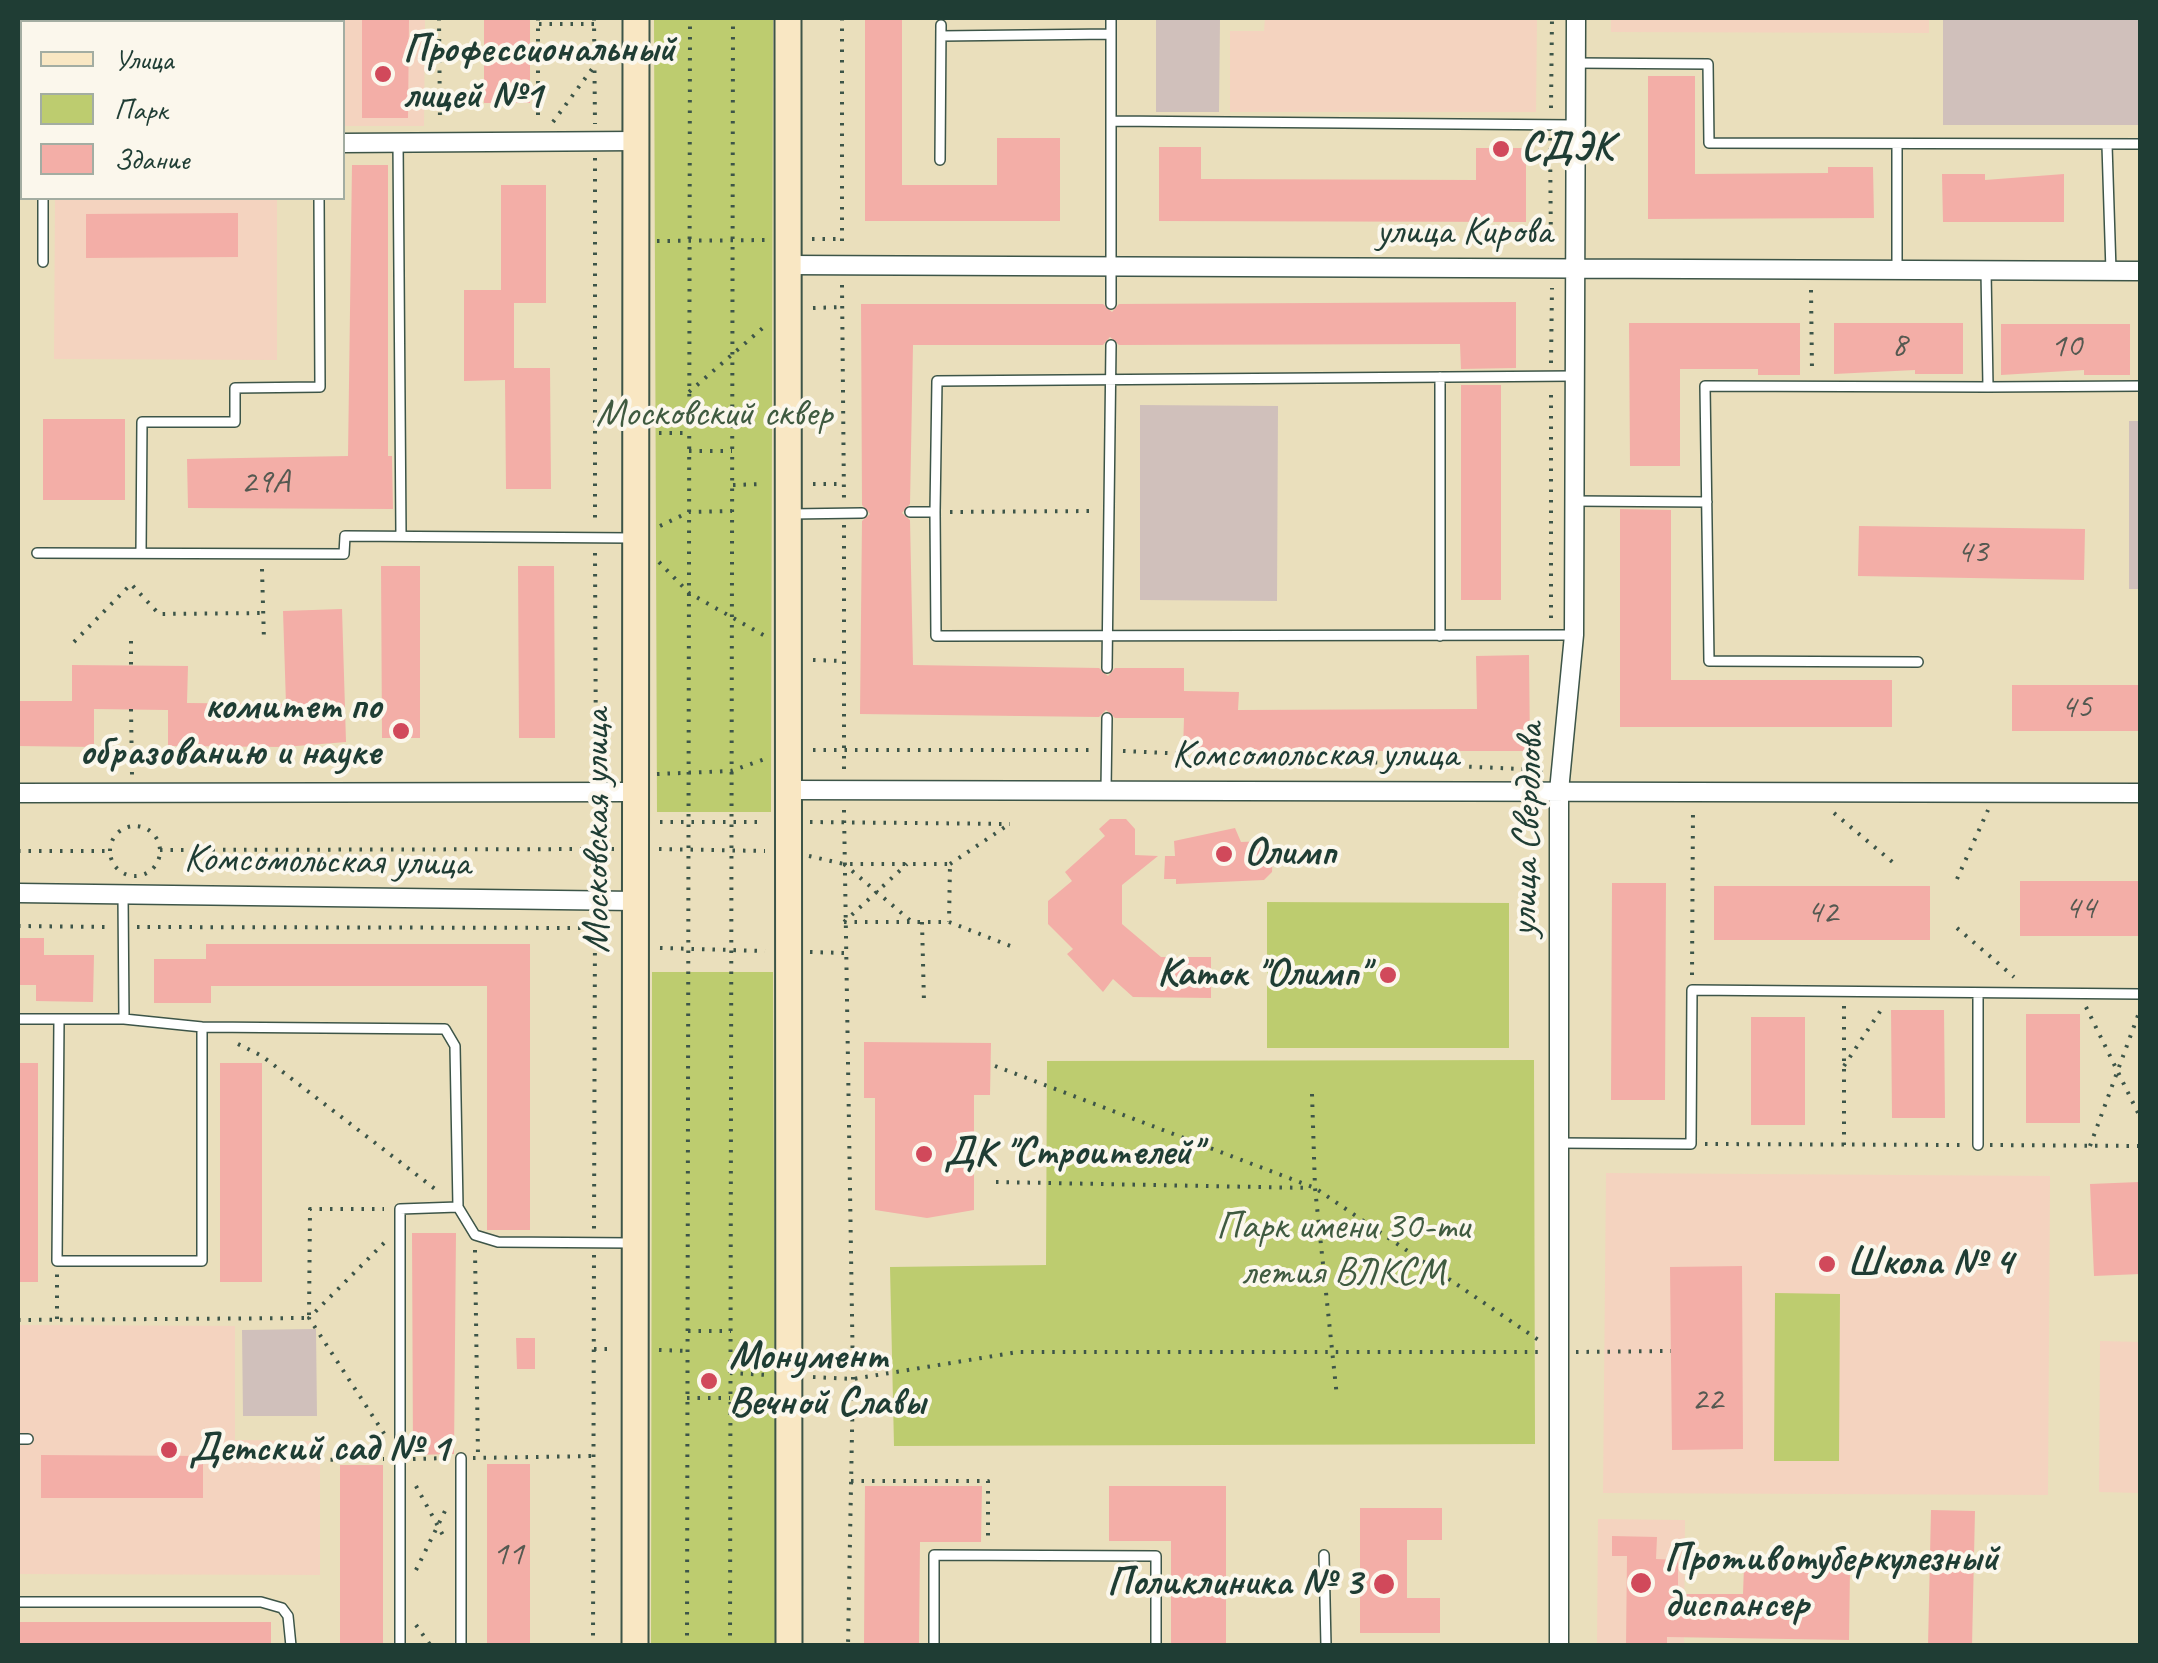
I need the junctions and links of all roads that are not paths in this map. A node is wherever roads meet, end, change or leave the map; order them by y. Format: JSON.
{"nodes":[{"id":1,"x":636,"y":18,"type":"edge"},
{"id":2,"x":788,"y":18,"type":"edge"},
{"id":3,"x":1111,"y":18,"type":"edge"},
{"id":4,"x":1576,"y":18,"type":"edge"},
{"id":5,"x":1111,"y":34,"type":"junction"},
{"id":6,"x":1575,"y":63,"type":"junction"},
{"id":7,"x":1111,"y":121,"type":"junction"},
{"id":8,"x":1574,"y":125,"type":"junction"},
{"id":9,"x":636,"y":141,"type":"junction"},
{"id":10,"x":345,"y":142,"type":"edge"},
{"id":11,"x":398,"y":142,"type":"junction"},
{"id":12,"x":1897,"y":144,"type":"junction"},
{"id":13,"x":2140,"y":144,"type":"edge"},
{"id":14,"x":2107,"y":145,"type":"junction"},
{"id":15,"x":940,"y":160,"type":"dead end"},
{"id":16,"x":43,"y":200,"type":"edge"},
{"id":17,"x":319,"y":200,"type":"edge"},
{"id":18,"x":788,"y":252,"type":"junction"},
{"id":19,"x":43,"y":262,"type":"dead end"},
{"id":20,"x":1111,"y":267,"type":"junction"},
{"id":21,"x":1575,"y":268,"type":"junction"},
{"id":22,"x":1897,"y":270,"type":"junction"},
{"id":23,"x":1986,"y":271,"type":"junction"},
{"id":24,"x":2110,"y":271,"type":"junction"},
{"id":25,"x":2140,"y":271,"type":"edge"},
{"id":26,"x":1111,"y":304,"type":"dead end"},
{"id":27,"x":1111,"y":345,"type":"dead end"},
{"id":28,"x":1574,"y":376,"type":"junction"},
{"id":29,"x":1440,"y":377,"type":"junction"},
{"id":30,"x":1110,"y":380,"type":"junction"},
{"id":31,"x":2140,"y":386,"type":"edge"},
{"id":32,"x":1988,"y":387,"type":"junction"},
{"id":33,"x":1574,"y":501,"type":"junction"},
{"id":34,"x":1707,"y":502,"type":"junction"},
{"id":35,"x":910,"y":512,"type":"dead end"},
{"id":36,"x":936,"y":512,"type":"junction"},
{"id":37,"x":862,"y":513,"type":"dead end"},
{"id":38,"x":788,"y":514,"type":"junction"},
{"id":39,"x":401,"y":536,"type":"junction"},
{"id":40,"x":636,"y":538,"type":"junction"},
{"id":41,"x":36,"y":553,"type":"dead end"},
{"id":42,"x":141,"y":553,"type":"junction"},
{"id":43,"x":1574,"y":635,"type":"junction"},
{"id":44,"x":1107,"y":636,"type":"junction"},
{"id":45,"x":1440,"y":636,"type":"junction"},
{"id":46,"x":1918,"y":662,"type":"dead end"},
{"id":47,"x":1106,"y":668,"type":"dead end"},
{"id":48,"x":1106,"y":718,"type":"dead end"},
{"id":49,"x":788,"y":790,"type":"junction"},
{"id":50,"x":1106,"y":790,"type":"junction"},
{"id":51,"x":1559,"y":791,"type":"junction"},
{"id":52,"x":635,"y":792,"type":"junction"},
{"id":53,"x":2140,"y":792,"type":"edge"},
{"id":54,"x":18,"y":793,"type":"edge"},
{"id":55,"x":18,"y":893,"type":"edge"},
{"id":56,"x":123,"y":895,"type":"junction"},
{"id":57,"x":635,"y":901,"type":"junction"},
{"id":58,"x":1978,"y":993,"type":"junction"},
{"id":59,"x":2140,"y":994,"type":"edge"},
{"id":60,"x":18,"y":1019,"type":"edge"},
{"id":61,"x":124,"y":1019,"type":"junction"},
{"id":62,"x":59,"y":1020,"type":"junction"},
{"id":63,"x":202,"y":1026,"type":"junction"},
{"id":64,"x":1556,"y":1143,"type":"junction"},
{"id":65,"x":1978,"y":1145,"type":"road end"},
{"id":66,"x":458,"y":1206,"type":"junction"},
{"id":67,"x":635,"y":1242,"type":"junction"},
{"id":68,"x":461,"y":1458,"type":"dead end"},
{"id":69,"x":1324,"y":1556,"type":"dead end"},
{"id":70,"x":18,"y":1602,"type":"edge"},
{"id":71,"x":291,"y":1646,"type":"edge"},
{"id":72,"x":400,"y":1646,"type":"edge"},
{"id":73,"x":461,"y":1646,"type":"edge"},
{"id":74,"x":634,"y":1646,"type":"edge"},
{"id":75,"x":789,"y":1646,"type":"edge"},
{"id":76,"x":934,"y":1646,"type":"edge"},
{"id":77,"x":1156,"y":1646,"type":"edge"},
{"id":78,"x":1326,"y":1646,"type":"edge"},
{"id":79,"x":1558,"y":1646,"type":"edge"}],
"edges":[{"from":1,"to":9,"type":"main road","name":"Московская улица"},
{"from":2,"to":18,"type":"main road"},
{"from":3,"to":5,"type":"lane"},
{"from":4,"to":6,"type":"street","name":"улица Свердлова"},
{"from":5,"to":7,"type":"lane"},
{"from":5,"to":15,"type":"lane"},
{"from":6,"to":8,"type":"street","name":"улица Свердлова"},
{"from":6,"to":12,"type":"lane"},
{"from":7,"to":8,"type":"lane"},
{"from":7,"to":20,"type":"lane"},
{"from":8,"to":21,"type":"street","name":"улица Свердлова"},
{"from":9,"to":11,"type":"street"},
{"from":9,"to":40,"type":"main road","name":"Московская улица"},
{"from":10,"to":11,"type":"street"},
{"from":11,"to":39,"type":"lane"},
{"from":12,"to":14,"type":"lane"},
{"from":12,"to":22,"type":"lane"},
{"from":13,"to":14,"type":"lane"},
{"from":14,"to":24,"type":"lane"},
{"from":16,"to":19,"type":"lane"},
{"from":17,"to":42,"type":"lane"},
{"from":18,"to":20,"type":"street","name":"улица Кирова"},
{"from":18,"to":38,"type":"main road"},
{"from":20,"to":21,"type":"street","name":"улица Кирова"},
{"from":20,"to":26,"type":"lane"},
{"from":21,"to":22,"type":"street","name":"улица Кирова"},
{"from":21,"to":28,"type":"street","name":"улица Свердлова"},
{"from":22,"to":23,"type":"street","name":"улица Кирова"},
{"from":23,"to":24,"type":"street","name":"улица Кирова"},
{"from":23,"to":32,"type":"lane"},
{"from":24,"to":25,"type":"street","name":"улица Кирова"},
{"from":27,"to":30,"type":"lane"},
{"from":28,"to":29,"type":"lane"},
{"from":28,"to":33,"type":"street","name":"улица Свердлова"},
{"from":29,"to":30,"type":"lane"},
{"from":29,"to":45,"type":"lane"},
{"from":30,"to":36,"type":"lane"},
{"from":30,"to":44,"type":"lane"},
{"from":31,"to":32,"type":"lane"},
{"from":32,"to":34,"type":"lane"},
{"from":33,"to":34,"type":"lane"},
{"from":33,"to":43,"type":"street","name":"улица Свердлова"},
{"from":34,"to":46,"type":"lane"},
{"from":35,"to":36,"type":"lane"},
{"from":36,"to":44,"type":"lane"},
{"from":37,"to":38,"type":"lane"},
{"from":38,"to":49,"type":"main road"},
{"from":39,"to":40,"type":"lane"},
{"from":39,"to":42,"type":"lane"},
{"from":40,"to":52,"type":"main road","name":"Московская улица"},
{"from":41,"to":42,"type":"lane"},
{"from":43,"to":45,"type":"lane"},
{"from":43,"to":51,"type":"street","name":"улица Свердлова"},
{"from":44,"to":45,"type":"lane"},
{"from":44,"to":47,"type":"lane"},
{"from":48,"to":50,"type":"lane"},
{"from":49,"to":50,"type":"street","name":"Комсомольская улица"},
{"from":49,"to":75,"type":"main road"},
{"from":50,"to":51,"type":"street","name":"Комсомольская улица"},
{"from":51,"to":53,"type":"street","name":"Комсомольская улица"},
{"from":51,"to":64,"type":"street","name":"улица Свердлова"},
{"from":52,"to":54,"type":"street","name":"Комсомольская улица"},
{"from":52,"to":57,"type":"main road","name":"Московская улица"},
{"from":55,"to":56,"type":"street","name":"Комсомольская улица"},
{"from":56,"to":57,"type":"street","name":"Комсомольская улица"},
{"from":56,"to":61,"type":"lane"},
{"from":57,"to":67,"type":"main road","name":"Московская улица"},
{"from":58,"to":59,"type":"lane"},
{"from":58,"to":64,"type":"lane"},
{"from":58,"to":65,"type":"lane"},
{"from":60,"to":62,"type":"lane"},
{"from":61,"to":62,"type":"lane"},
{"from":61,"to":63,"type":"lane"},
{"from":62,"to":63,"type":"lane"},
{"from":63,"to":66,"type":"lane"},
{"from":64,"to":79,"type":"street","name":"улица Свердлова"},
{"from":66,"to":67,"type":"lane"},
{"from":66,"to":72,"type":"lane"},
{"from":67,"to":74,"type":"main road","name":"Московская улица"},
{"from":68,"to":73,"type":"lane"},
{"from":69,"to":78,"type":"lane"},
{"from":70,"to":71,"type":"lane"},
{"from":76,"to":77,"type":"lane"}]}
